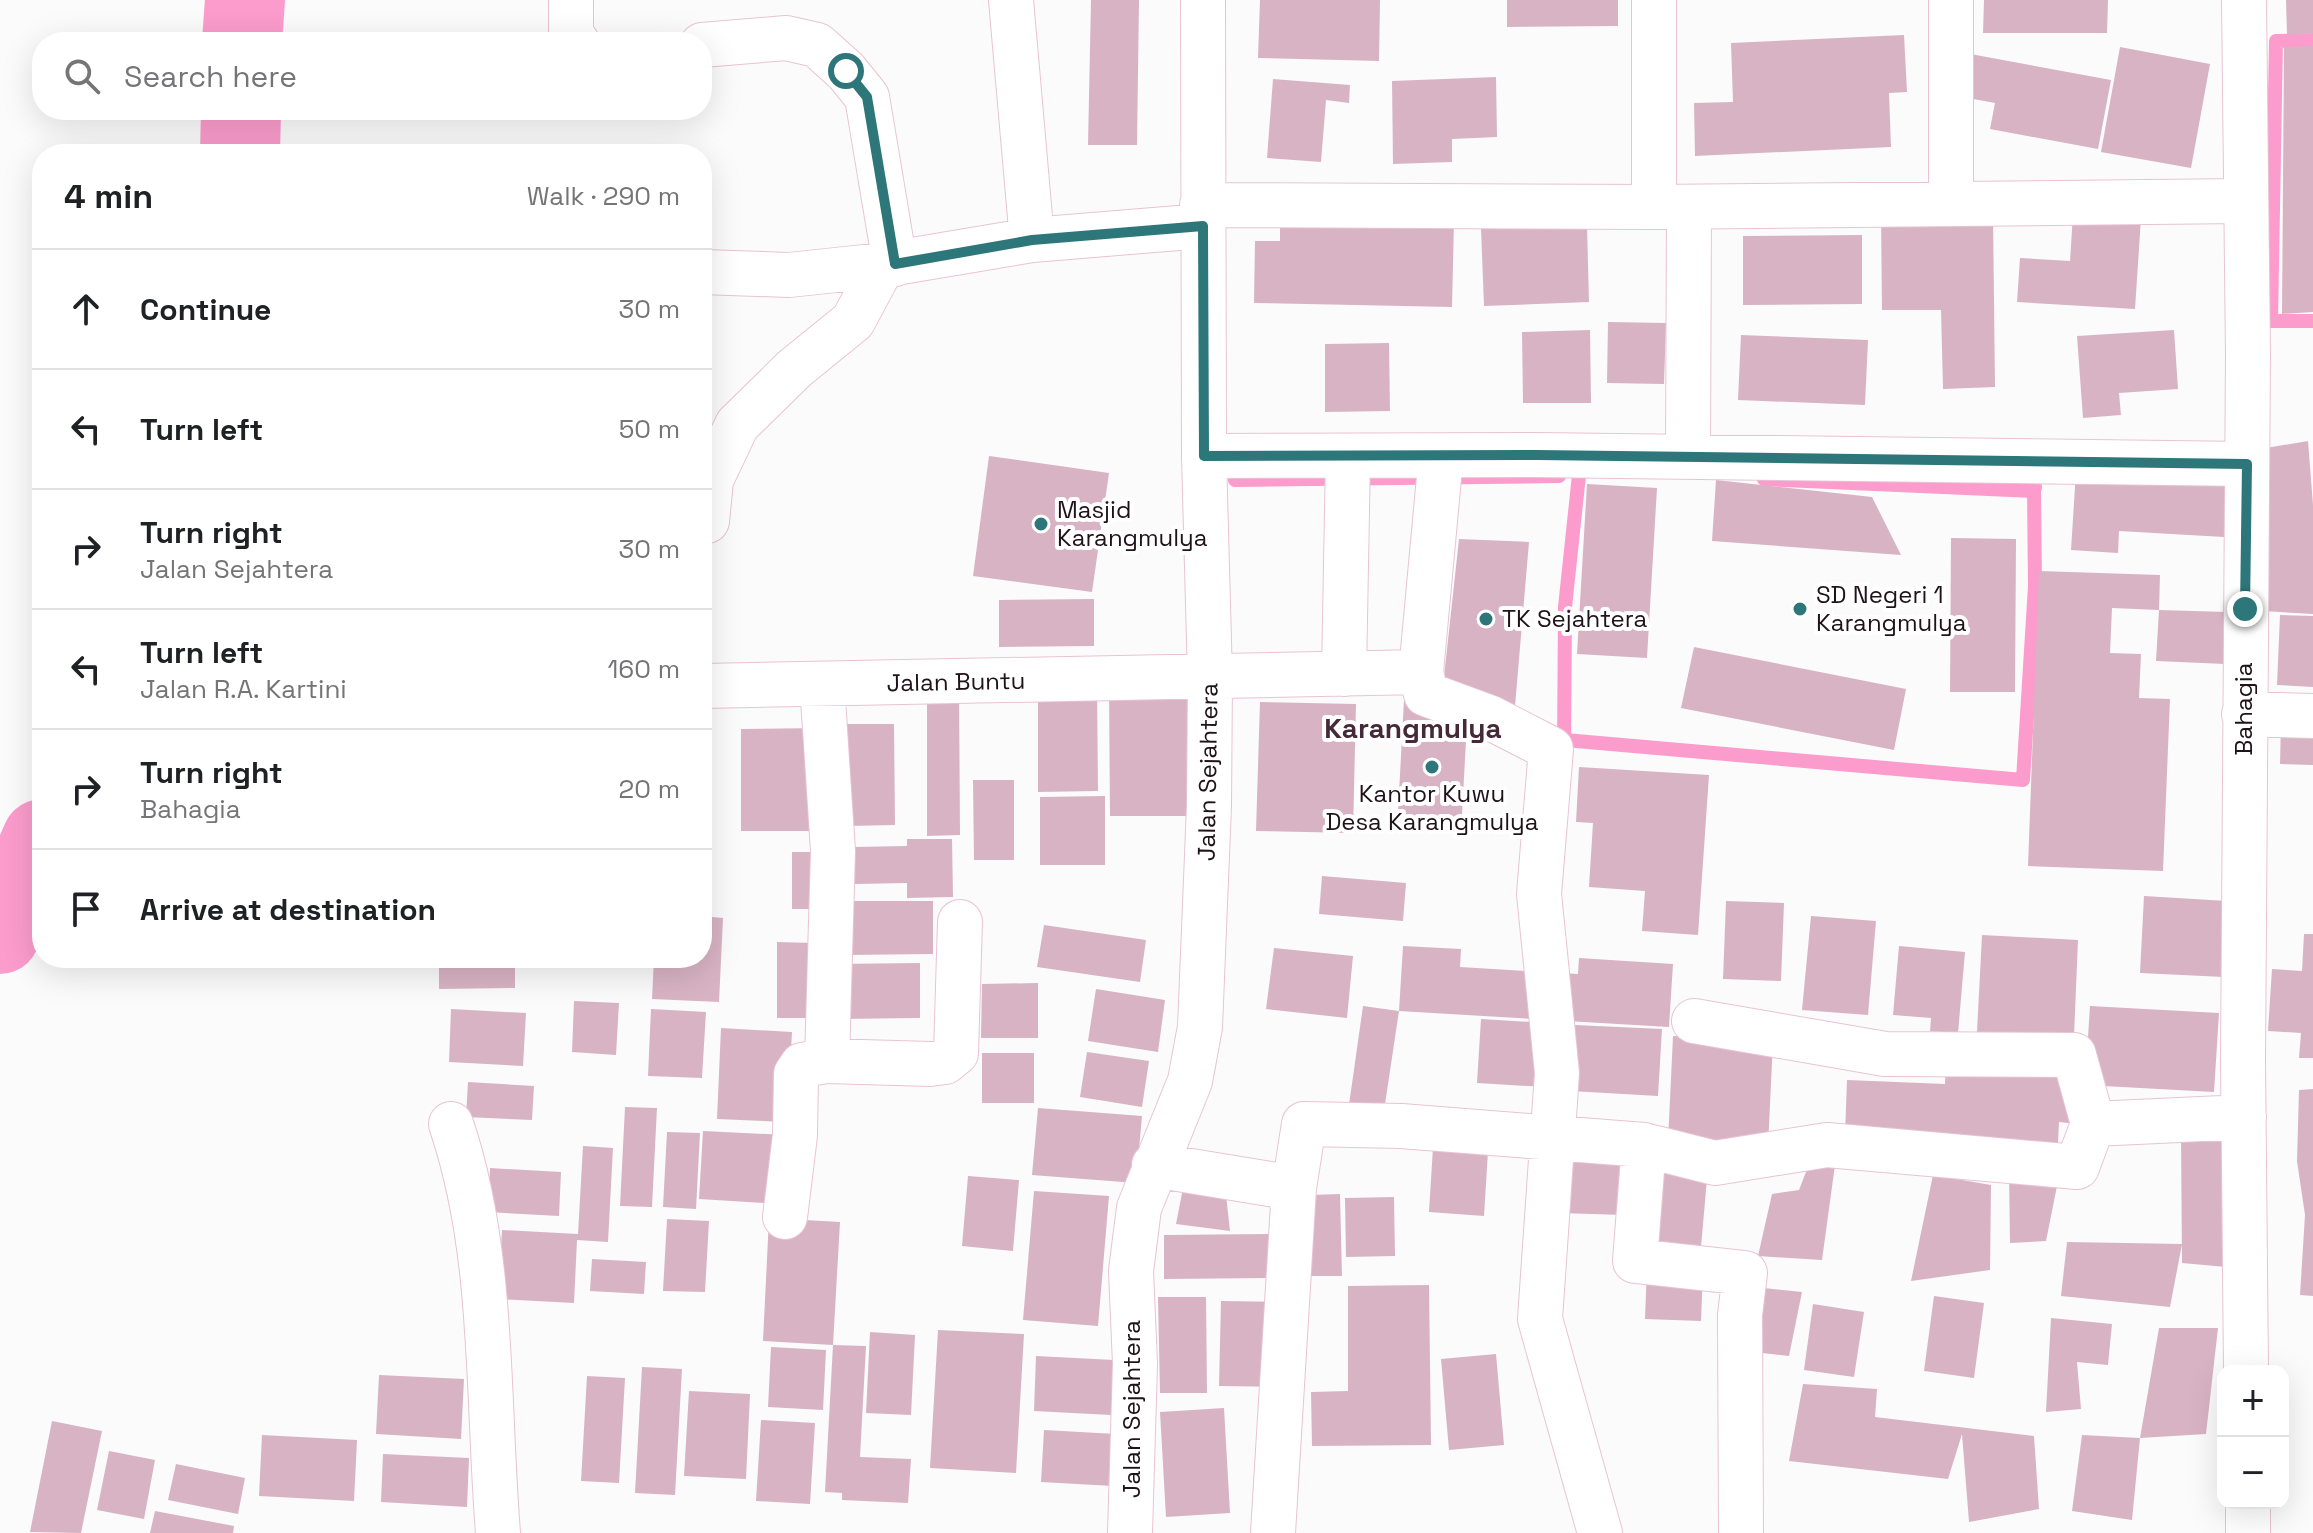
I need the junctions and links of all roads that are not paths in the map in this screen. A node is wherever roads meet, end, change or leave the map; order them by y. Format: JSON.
{"nodes":[{"id":1,"x":571,"y":0,"type":"edge"},
{"id":2,"x":1011,"y":0,"type":"edge"},
{"id":3,"x":1203,"y":0,"type":"edge"},
{"id":4,"x":1654,"y":0,"type":"edge"},
{"id":5,"x":1951,"y":0,"type":"edge"},
{"id":6,"x":2244,"y":0,"type":"edge"},
{"id":7,"x":571,"y":32,"type":"edge"},
{"id":8,"x":712,"y":44,"type":"edge"},
{"id":9,"x":2243,"y":201,"type":"junction"},
{"id":10,"x":1951,"y":204,"type":"junction"},
{"id":11,"x":1671,"y":207,"type":"junction"},
{"id":12,"x":1202,"y":216,"type":"junction"},
{"id":13,"x":1032,"y":240,"type":"junction"},
{"id":14,"x":889,"y":264,"type":"junction"},
{"id":15,"x":712,"y":272,"type":"edge"},
{"id":16,"x":1204,"y":456,"type":"junction"},
{"id":17,"x":1688,"y":457,"type":"junction"},
{"id":18,"x":2247,"y":464,"type":"junction"},
{"id":19,"x":1348,"y":472,"type":"junction"},
{"id":20,"x":1440,"y":472,"type":"junction"},
{"id":21,"x":712,"y":478,"type":"edge"},
{"id":22,"x":1421,"y":672,"type":"junction"},
{"id":23,"x":1344,"y":674,"type":"junction"},
{"id":24,"x":1210,"y":678,"type":"junction"},
{"id":25,"x":822,"y":684,"type":"junction"},
{"id":26,"x":712,"y":686,"type":"edge"},
{"id":27,"x":2244,"y":714,"type":"junction"},
{"id":28,"x":2313,"y":716,"type":"edge"},
{"id":29,"x":960,"y":922,"type":"dead end"},
{"id":30,"x":1694,"y":1021,"type":"dead end"},
{"id":31,"x":827,"y":1061,"type":"junction"},
{"id":32,"x":2244,"y":1117,"type":"junction"},
{"id":33,"x":451,"y":1124,"type":"dead end"},
{"id":34,"x":2093,"y":1124,"type":"junction"},
{"id":35,"x":1553,"y":1139,"type":"junction"},
{"id":36,"x":1644,"y":1145,"type":"junction"},
{"id":37,"x":1154,"y":1165,"type":"junction"},
{"id":38,"x":1294,"y":1188,"type":"junction"},
{"id":39,"x":785,"y":1217,"type":"dead end"},
{"id":40,"x":2246,"y":1365,"type":"edge"},
{"id":41,"x":2248,"y":1509,"type":"edge"},
{"id":42,"x":498,"y":1533,"type":"edge"},
{"id":43,"x":1130,"y":1533,"type":"edge"},
{"id":44,"x":1273,"y":1533,"type":"edge"},
{"id":45,"x":1600,"y":1533,"type":"edge"},
{"id":46,"x":1741,"y":1533,"type":"edge"},
{"id":47,"x":2248,"y":1533,"type":"edge"}],
"edges":[{"from":1,"to":7,"type":"street"},
{"from":2,"to":13,"type":"street"},
{"from":3,"to":12,"type":"street","name":"Jalan Sejahtera"},
{"from":4,"to":11,"type":"street"},
{"from":5,"to":10,"type":"street"},
{"from":6,"to":9,"type":"street","name":"Bahagia"},
{"from":8,"to":14,"type":"street"},
{"from":9,"to":10,"type":"street"},
{"from":9,"to":18,"type":"street","name":"Bahagia"},
{"from":10,"to":11,"type":"street"},
{"from":11,"to":12,"type":"street"},
{"from":11,"to":17,"type":"street"},
{"from":12,"to":13,"type":"street"},
{"from":12,"to":16,"type":"street","name":"Jalan Sejahtera"},
{"from":13,"to":14,"type":"street"},
{"from":14,"to":15,"type":"street"},
{"from":14,"to":21,"type":"street"},
{"from":16,"to":19,"type":"street"},
{"from":16,"to":24,"type":"street","name":"Jalan Sejahtera"},
{"from":17,"to":18,"type":"street"},
{"from":17,"to":20,"type":"street"},
{"from":18,"to":27,"type":"street","name":"Bahagia"},
{"from":19,"to":20,"type":"street"},
{"from":19,"to":23,"type":"street"},
{"from":20,"to":22,"type":"street"},
{"from":22,"to":23,"type":"street","name":"Jalan Buntu"},
{"from":22,"to":35,"type":"street"},
{"from":23,"to":24,"type":"street","name":"Jalan Buntu"},
{"from":24,"to":25,"type":"street","name":"Jalan Buntu"},
{"from":24,"to":37,"type":"street","name":"Jalan Sejahtera"},
{"from":25,"to":26,"type":"street","name":"Jalan Buntu"},
{"from":25,"to":31,"type":"street"},
{"from":27,"to":28,"type":"street"},
{"from":27,"to":32,"type":"street","name":"Bahagia"},
{"from":29,"to":31,"type":"street"},
{"from":30,"to":34,"type":"street"},
{"from":31,"to":39,"type":"street"},
{"from":32,"to":34,"type":"street"},
{"from":32,"to":40,"type":"street","name":"Bahagia"},
{"from":33,"to":42,"type":"street"},
{"from":34,"to":36,"type":"street"},
{"from":35,"to":36,"type":"street"},
{"from":35,"to":38,"type":"street"},
{"from":35,"to":45,"type":"street"},
{"from":36,"to":46,"type":"street"},
{"from":37,"to":38,"type":"street"},
{"from":37,"to":43,"type":"street","name":"Jalan Sejahtera"},
{"from":38,"to":44,"type":"street"},
{"from":41,"to":47,"type":"street"}]}
